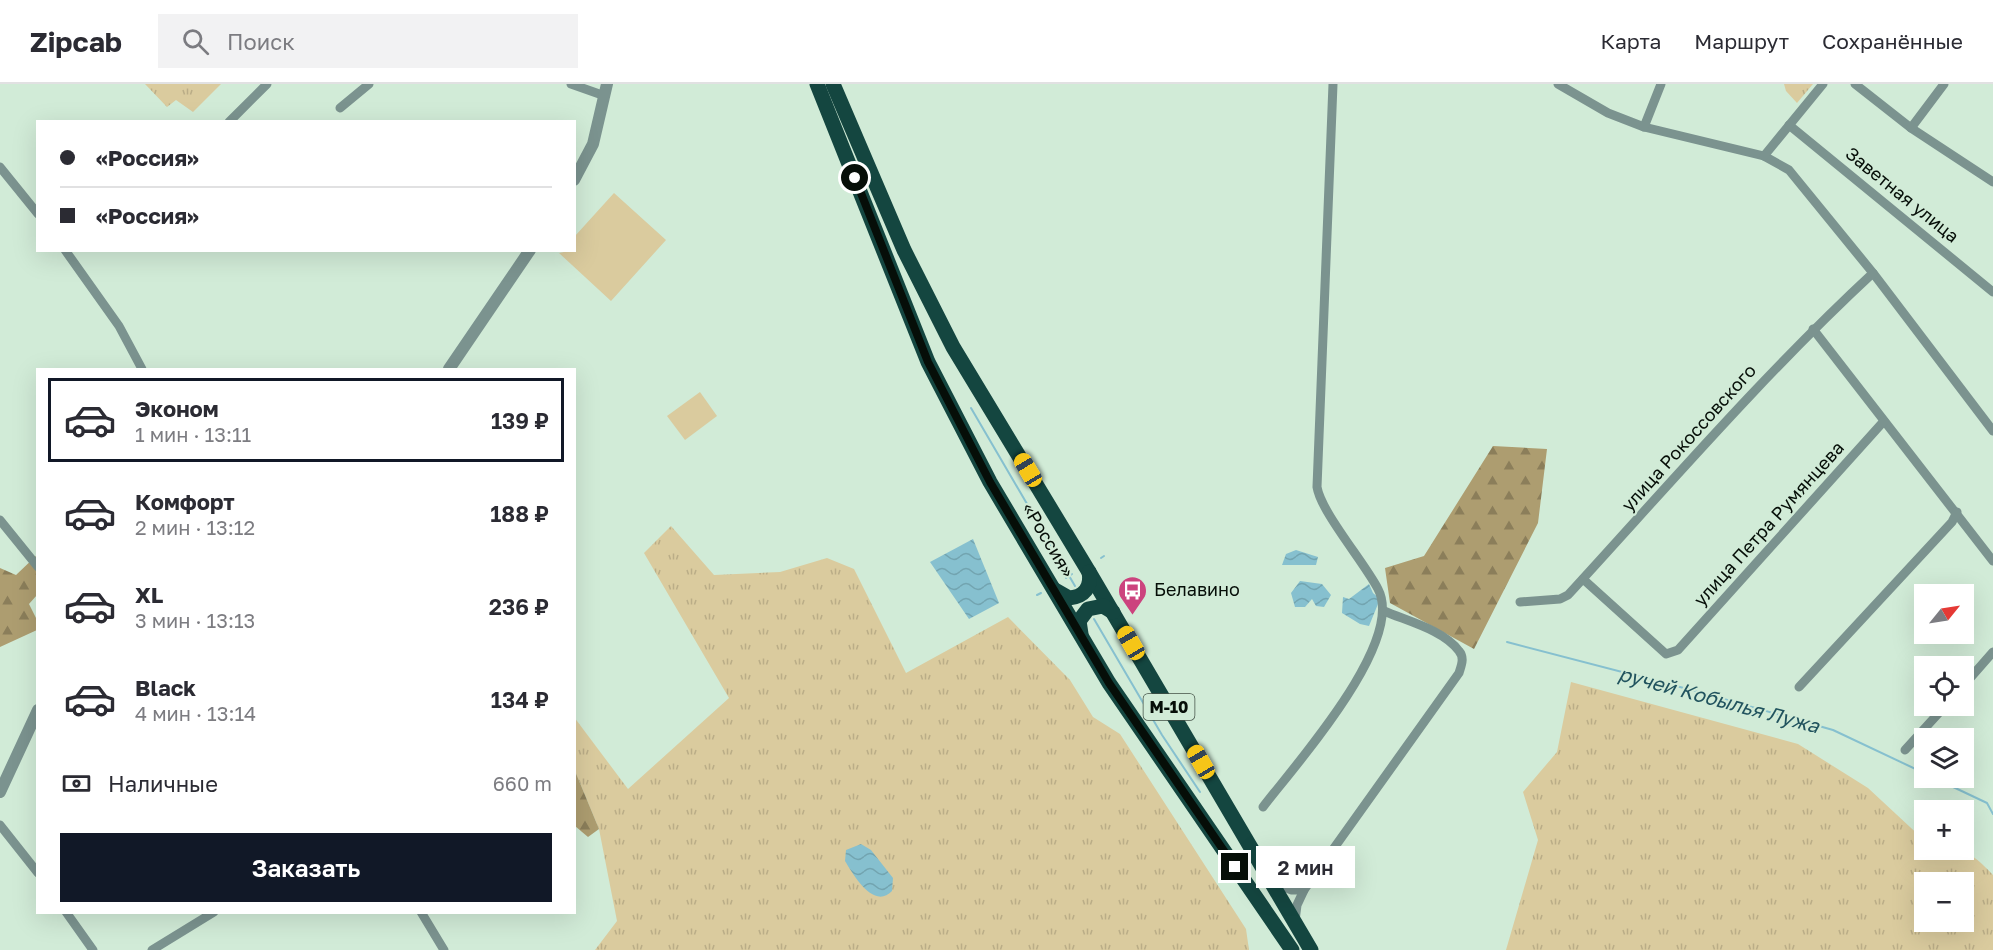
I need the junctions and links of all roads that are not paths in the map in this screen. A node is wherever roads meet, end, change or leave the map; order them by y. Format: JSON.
{"nodes":[{"id":1,"x":267,"y":84,"type":"edge"},
{"id":2,"x":369,"y":84,"type":"edge"},
{"id":3,"x":571,"y":84,"type":"edge"},
{"id":4,"x":818,"y":84,"type":"edge"},
{"id":5,"x":833,"y":84,"type":"edge"},
{"id":6,"x":839,"y":84,"type":"edge"},
{"id":7,"x":1333,"y":84,"type":"edge"},
{"id":8,"x":1558,"y":84,"type":"edge"},
{"id":9,"x":1660,"y":84,"type":"edge"},
{"id":10,"x":1823,"y":84,"type":"edge"},
{"id":11,"x":1855,"y":84,"type":"edge"},
{"id":12,"x":1944,"y":84,"type":"edge"},
{"id":13,"x":606,"y":90,"type":"edge"},
{"id":14,"x":340,"y":108,"type":"dead end"},
{"id":15,"x":844,"y":110,"type":"junction"},
{"id":16,"x":231,"y":120,"type":"edge"},
{"id":17,"x":1789,"y":125,"type":"junction"},
{"id":18,"x":1644,"y":127,"type":"junction"},
{"id":19,"x":1911,"y":128,"type":"junction"},
{"id":20,"x":1764,"y":156,"type":"junction"},
{"id":21,"x":0,"y":167,"type":"edge"},
{"id":22,"x":576,"y":176,"type":"edge"},
{"id":23,"x":1993,"y":182,"type":"edge"},
{"id":24,"x":36,"y":212,"type":"edge"},
{"id":25,"x":66,"y":252,"type":"edge"},
{"id":26,"x":529,"y":252,"type":"edge"},
{"id":27,"x":1873,"y":273,"type":"junction"},
{"id":28,"x":1993,"y":292,"type":"edge"},
{"id":29,"x":1813,"y":329,"type":"junction"},
{"id":30,"x":141,"y":368,"type":"edge"},
{"id":31,"x":450,"y":368,"type":"edge"},
{"id":32,"x":1884,"y":421,"type":"junction"},
{"id":33,"x":1993,"y":431,"type":"edge"},
{"id":34,"x":1957,"y":512,"type":"junction"},
{"id":35,"x":0,"y":520,"type":"edge"},
{"id":36,"x":1993,"y":561,"type":"edge"},
{"id":37,"x":36,"y":565,"type":"edge"},
{"id":38,"x":1089,"y":572,"type":"junction"},
{"id":39,"x":1583,"y":579,"type":"junction"},
{"id":40,"x":1053,"y":588,"type":"junction"},
{"id":41,"x":1520,"y":602,"type":"dead end"},
{"id":42,"x":1384,"y":611,"type":"junction"},
{"id":43,"x":1113,"y":612,"type":"junction"},
{"id":44,"x":1081,"y":636,"type":"junction"},
{"id":45,"x":1993,"y":652,"type":"edge"},
{"id":46,"x":1974,"y":674,"type":"edge"},
{"id":47,"x":1798,"y":687,"type":"dead end"},
{"id":48,"x":36,"y":714,"type":"edge"},
{"id":49,"x":1936,"y":716,"type":"edge"},
{"id":50,"x":1905,"y":750,"type":"dead end"},
{"id":51,"x":0,"y":792,"type":"edge"},
{"id":52,"x":1263,"y":807,"type":"dead end"},
{"id":53,"x":0,"y":825,"type":"edge"},
{"id":54,"x":36,"y":870,"type":"edge"},
{"id":55,"x":1268,"y":878,"type":"junction"},
{"id":56,"x":1247,"y":884,"type":"junction"},
{"id":57,"x":1304,"y":890,"type":"junction"},
{"id":58,"x":67,"y":914,"type":"edge"},
{"id":59,"x":210,"y":914,"type":"edge"},
{"id":60,"x":422,"y":914,"type":"edge"},
{"id":61,"x":1296,"y":925,"type":"junction"},
{"id":62,"x":93,"y":950,"type":"edge"},
{"id":63,"x":152,"y":950,"type":"edge"},
{"id":64,"x":444,"y":950,"type":"edge"},
{"id":65,"x":1284,"y":950,"type":"edge"},
{"id":66,"x":1292,"y":950,"type":"edge"},
{"id":67,"x":1311,"y":950,"type":"edge"}],
"edges":[{"from":1,"to":16,"type":"street"},
{"from":2,"to":14,"type":"street"},
{"from":3,"to":13,"type":"street"},
{"from":4,"to":40,"type":"highway","name":"«Россия»","number":"М-10"},
{"from":5,"to":15,"type":"highway","name":"«Россия»","number":"М-10"},
{"from":6,"to":15,"type":"highway"},
{"from":7,"to":42,"type":"street"},
{"from":8,"to":18,"type":"street"},
{"from":9,"to":18,"type":"street"},
{"from":10,"to":17,"type":"street"},
{"from":11,"to":19,"type":"street"},
{"from":12,"to":19,"type":"street"},
{"from":13,"to":22,"type":"street"},
{"from":15,"to":38,"type":"highway","name":"«Россия»","number":"М-10"},
{"from":17,"to":20,"type":"street"},
{"from":17,"to":28,"type":"street","name":"Заветная улица"},
{"from":18,"to":20,"type":"street"},
{"from":19,"to":23,"type":"street"},
{"from":20,"to":27,"type":"street"},
{"from":21,"to":24,"type":"street"},
{"from":25,"to":30,"type":"street"},
{"from":26,"to":31,"type":"street"},
{"from":27,"to":29,"type":"street","name":"улица Рокоссовского"},
{"from":27,"to":33,"type":"street"},
{"from":29,"to":32,"type":"street"},
{"from":29,"to":39,"type":"street","name":"улица Рокоссовского"},
{"from":32,"to":34,"type":"street"},
{"from":32,"to":39,"type":"street","name":"улица Петра Румянцева"},
{"from":34,"to":36,"type":"street"},
{"from":34,"to":47,"type":"street"},
{"from":35,"to":37,"type":"street"},
{"from":38,"to":40,"type":"highway"},
{"from":38,"to":43,"type":"highway","name":"«Россия»","number":"М-10"},
{"from":39,"to":41,"type":"street","name":"улица Рокоссовского"},
{"from":40,"to":44,"type":"highway","name":"«Россия»","number":"М-10"},
{"from":42,"to":52,"type":"street"},
{"from":42,"to":57,"type":"street"},
{"from":43,"to":44,"type":"highway"},
{"from":43,"to":55,"type":"highway","name":"«Россия»","number":"М-10"},
{"from":44,"to":56,"type":"highway","name":"«Россия»","number":"М-10"},
{"from":45,"to":46,"type":"street"},
{"from":48,"to":51,"type":"street"},
{"from":49,"to":50,"type":"street"},
{"from":53,"to":54,"type":"street"},
{"from":55,"to":57,"type":"street"},
{"from":55,"to":61,"type":"highway","name":"«Россия»","number":"М-10"},
{"from":56,"to":65,"type":"highway"},
{"from":56,"to":66,"type":"highway","name":"«Россия»","number":"М-10"},
{"from":57,"to":61,"type":"street"},
{"from":58,"to":62,"type":"street"},
{"from":59,"to":63,"type":"street"},
{"from":60,"to":64,"type":"street"},
{"from":61,"to":67,"type":"highway","name":"«Россия»","number":"М-10"}]}
